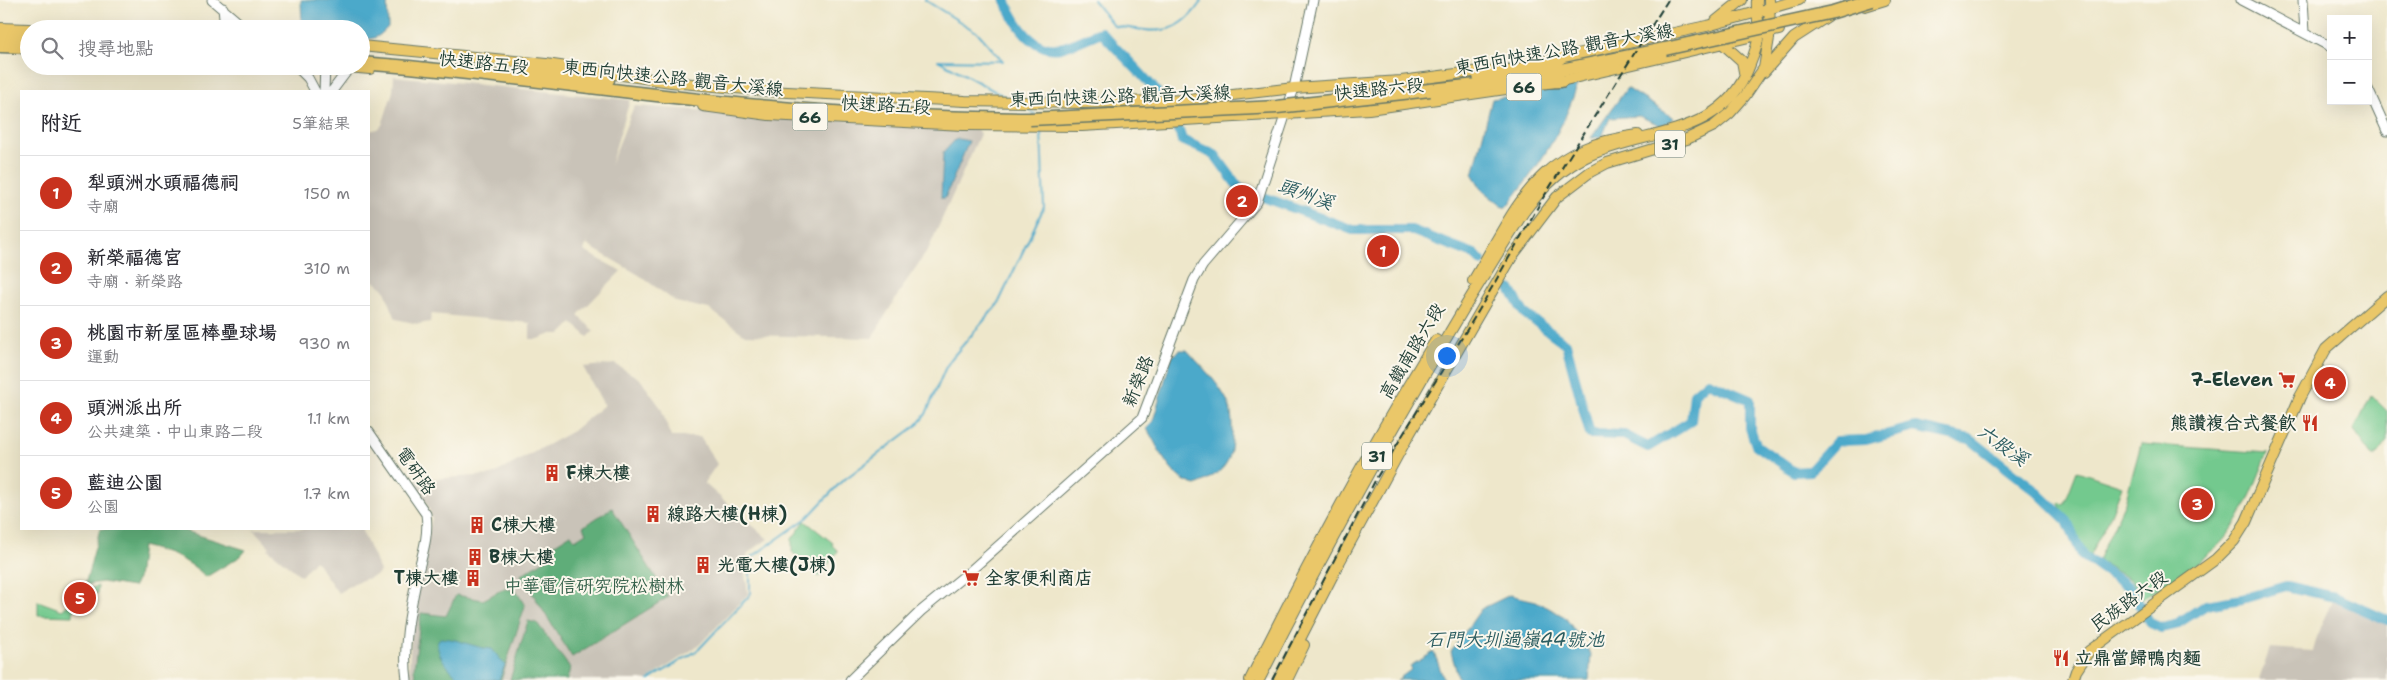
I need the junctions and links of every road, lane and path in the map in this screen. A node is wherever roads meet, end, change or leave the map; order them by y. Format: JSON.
{"nodes":[{"id":1,"x":212,"y":0,"type":"edge"},
{"id":2,"x":1313,"y":0,"type":"edge"},
{"id":3,"x":1742,"y":0,"type":"edge"},
{"id":4,"x":1799,"y":0,"type":"edge"},
{"id":5,"x":1842,"y":0,"type":"edge"},
{"id":6,"x":1872,"y":0,"type":"edge"},
{"id":7,"x":1885,"y":0,"type":"edge"},
{"id":8,"x":2241,"y":0,"type":"edge"},
{"id":9,"x":2303,"y":0,"type":"edge"},
{"id":10,"x":1769,"y":4,"type":"edge"},
{"id":11,"x":1757,"y":5,"type":"edge"},
{"id":12,"x":223,"y":8,"type":"junction"},
{"id":13,"x":1832,"y":15,"type":"junction"},
{"id":14,"x":224,"y":20,"type":"edge"},
{"id":15,"x":236,"y":20,"type":"edge"},
{"id":16,"x":1711,"y":25,"type":"junction"},
{"id":17,"x":0,"y":28,"type":"edge"},
{"id":18,"x":20,"y":29,"type":"edge"},
{"id":19,"x":1770,"y":32,"type":"junction"},
{"id":20,"x":2305,"y":32,"type":"junction"},
{"id":21,"x":1759,"y":35,"type":"junction"},
{"id":22,"x":0,"y":36,"type":"edge"},
{"id":23,"x":20,"y":37,"type":"edge"},
{"id":24,"x":1722,"y":43,"type":"junction"},
{"id":25,"x":1664,"y":45,"type":"junction"},
{"id":26,"x":2327,"y":45,"type":"edge"},
{"id":27,"x":0,"y":46,"type":"edge"},
{"id":28,"x":20,"y":47,"type":"edge"},
{"id":29,"x":370,"y":47,"type":"edge"},
{"id":30,"x":0,"y":52,"type":"edge"},
{"id":31,"x":20,"y":52,"type":"edge"},
{"id":32,"x":370,"y":56,"type":"edge"},
{"id":33,"x":1560,"y":58,"type":"junction"},
{"id":34,"x":370,"y":66,"type":"edge"},
{"id":35,"x":370,"y":67,"type":"edge"},
{"id":36,"x":305,"y":75,"type":"edge"},
{"id":37,"x":325,"y":75,"type":"edge"},
{"id":38,"x":345,"y":75,"type":"edge"},
{"id":39,"x":1745,"y":77,"type":"junction"},
{"id":40,"x":1494,"y":79,"type":"junction"},
{"id":41,"x":1561,"y":81,"type":"junction"},
{"id":42,"x":1429,"y":86,"type":"junction"},
{"id":43,"x":1294,"y":88,"type":"junction"},
{"id":44,"x":314,"y":90,"type":"edge"},
{"id":45,"x":324,"y":90,"type":"edge"},
{"id":46,"x":333,"y":90,"type":"edge"},
{"id":47,"x":1745,"y":96,"type":"junction"},
{"id":48,"x":2372,"y":98,"type":"edge"},
{"id":49,"x":1286,"y":113,"type":"junction"},
{"id":50,"x":1678,"y":130,"type":"junction"},
{"id":51,"x":2387,"y":131,"type":"edge"},
{"id":52,"x":1518,"y":250,"type":"junction"},
{"id":53,"x":2387,"y":296,"type":"edge"},
{"id":54,"x":1420,"y":380,"type":"junction"},
{"id":55,"x":1437,"y":386,"type":"junction"},
{"id":56,"x":1409,"y":392,"type":"junction"},
{"id":57,"x":1419,"y":423,"type":"junction"},
{"id":58,"x":370,"y":433,"type":"edge"},
{"id":59,"x":1387,"y":439,"type":"junction"},
{"id":60,"x":1410,"y":440,"type":"junction"},
{"id":61,"x":370,"y":442,"type":"edge"},
{"id":62,"x":1253,"y":679,"type":"edge"},
{"id":63,"x":1281,"y":679,"type":"edge"},
{"id":64,"x":402,"y":680,"type":"edge"},
{"id":65,"x":407,"y":680,"type":"edge"},
{"id":66,"x":850,"y":680,"type":"edge"},
{"id":67,"x":2073,"y":680,"type":"edge"}],
"edges":[{"from":1,"to":12,"type":"street"},
{"from":2,"to":43,"type":"street","name":"新榮路"},
{"from":3,"to":16,"type":"main road"},
{"from":4,"to":10,"type":"main road","name":"快速路六段","number":"66"},
{"from":5,"to":25,"type":"highway","name":"東西向快速公路 觀音大溪線","number":"66"},
{"from":6,"to":25,"type":"highway","name":"東西向快速公路 觀音大溪線","number":"66","bridge":true},
{"from":7,"to":13,"type":"main road","name":"快速路六段","number":"66"},
{"from":8,"to":20,"type":"street"},
{"from":9,"to":20,"type":"street"},
{"from":10,"to":11,"type":"main road","name":"快速路六段","number":"66"},
{"from":10,"to":19,"type":"main road","number":"31"},
{"from":11,"to":16,"type":"main road","name":"快速路六段","number":"66"},
{"from":11,"to":21,"type":"main road","name":"高鐵南路六段","number":"31"},
{"from":12,"to":14,"type":"street"},
{"from":12,"to":15,"type":"street"},
{"from":13,"to":19,"type":"main road","name":"快速路六段","number":"66"},
{"from":13,"to":47,"type":"main road","number":"31"},
{"from":16,"to":33,"type":"main road","name":"快速路六段","number":"66"},
{"from":17,"to":18,"type":"main road"},
{"from":19,"to":21,"type":"main road","name":"快速路六段","number":"66"},
{"from":19,"to":47,"type":"main road","number":"31"},
{"from":20,"to":26,"type":"street"},
{"from":21,"to":24,"type":"main road","name":"快速路六段","number":"66"},
{"from":21,"to":39,"type":"main road","name":"高鐵南路六段","number":"31"},
{"from":22,"to":23,"type":"highway"},
{"from":24,"to":39,"type":"main road"},
{"from":24,"to":41,"type":"main road","name":"快速路六段","number":"66"},
{"from":25,"to":40,"type":"highway","name":"東西向快速公路 觀音大溪線","number":"66"},
{"from":27,"to":28,"type":"highway"},
{"from":29,"to":43,"type":"main road","name":"快速路五段","number":"66"},
{"from":30,"to":31,"type":"main road"},
{"from":32,"to":42,"type":"highway","name":"東西向快速公路 觀音大溪線","number":"66"},
{"from":33,"to":40,"type":"highway"},
{"from":33,"to":43,"type":"main road","name":"快速路六段","number":"66"},
{"from":34,"to":42,"type":"highway","name":"東西向快速公路 觀音大溪線","number":"66","bridge":true},
{"from":35,"to":49,"type":"main road","name":"快速路五段","number":"66"},
{"from":36,"to":44,"type":"street"},
{"from":37,"to":45,"type":"street"},
{"from":38,"to":46,"type":"street"},
{"from":39,"to":50,"type":"main road","name":"高鐵南路六段","number":"31"},
{"from":40,"to":41,"type":"highway"},
{"from":40,"to":42,"type":"highway","name":"東西向快速公路 觀音大溪線","number":"66"},
{"from":41,"to":49,"type":"main road","name":"快速路六段","number":"66"},
{"from":43,"to":49,"type":"street","name":"新榮路"},
{"from":47,"to":52,"type":"main road","number":"31"},
{"from":48,"to":51,"type":"street"},
{"from":49,"to":66,"type":"street","name":"新榮路"},
{"from":50,"to":54,"type":"main road","name":"高鐵南路六段","number":"31"},
{"from":50,"to":56,"type":"main road","name":"高鐵南路六段","number":"31"},
{"from":52,"to":55,"type":"main road","number":"31"},
{"from":52,"to":57,"type":"main road","number":"31"},
{"from":53,"to":67,"type":"main road","name":"民族路六段"},
{"from":54,"to":55,"type":"main road"},
{"from":54,"to":56,"type":"main road","name":"高鐵南路六段","number":"31"},
{"from":55,"to":57,"type":"main road","number":"31"},
{"from":56,"to":57,"type":"main road"},
{"from":56,"to":59,"type":"main road","name":"高鐵南路六段","number":"31"},
{"from":56,"to":62,"type":"main road","name":"高鐵南路六段","number":"31"},
{"from":57,"to":60,"type":"main road","number":"31"},
{"from":58,"to":65,"type":"street","name":"電研路"},
{"from":59,"to":60,"type":"main road"},
{"from":59,"to":62,"type":"main road","name":"高鐵南路六段","number":"31"},
{"from":60,"to":63,"type":"main road","number":"31"},
{"from":61,"to":64,"type":"street","name":"電研路"}]}
